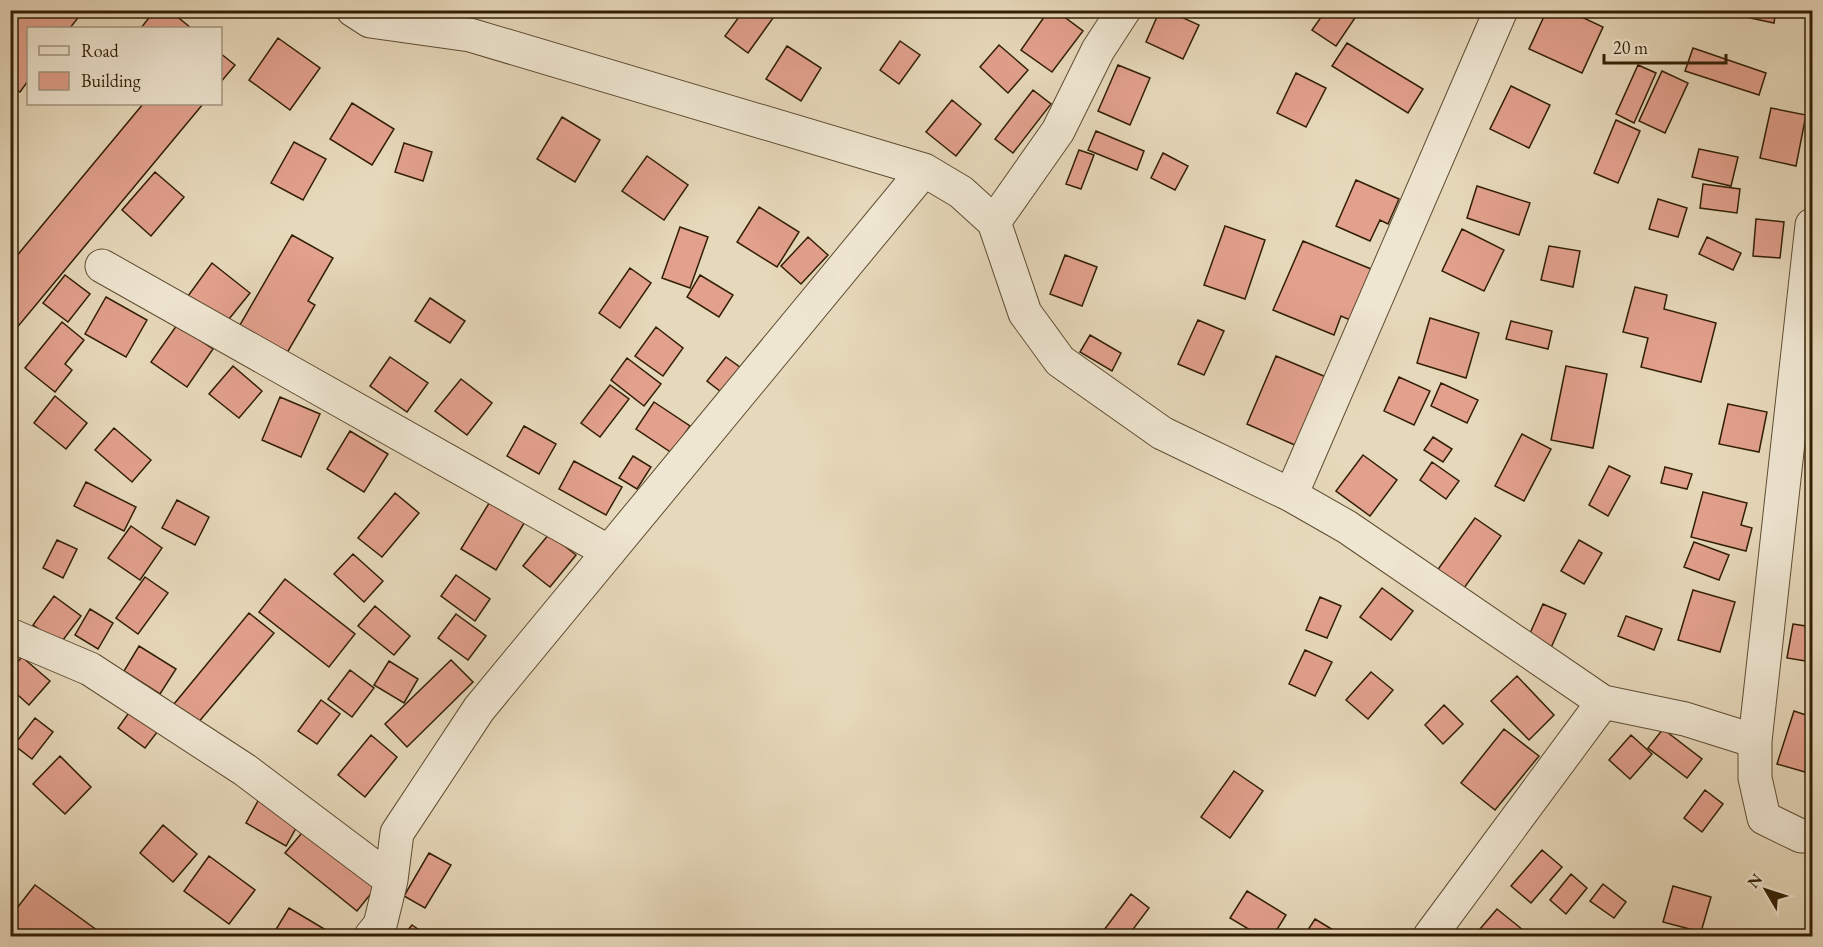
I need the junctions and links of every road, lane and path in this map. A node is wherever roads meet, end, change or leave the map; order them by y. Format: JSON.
{"nodes":[{"id":1,"x":353,"y":10,"type":"edge"},
{"id":2,"x":1124,"y":10,"type":"edge"},
{"id":3,"x":1500,"y":10,"type":"edge"},
{"id":4,"x":924,"y":170,"type":"junction"},
{"id":5,"x":994,"y":222,"type":"junction"},
{"id":6,"x":1812,"y":225,"type":"edge"},
{"id":7,"x":102,"y":266,"type":"dead end"},
{"id":8,"x":1291,"y":495,"type":"junction"},
{"id":9,"x":609,"y":552,"type":"junction"},
{"id":10,"x":10,"y":635,"type":"edge"},
{"id":11,"x":1603,"y":702,"type":"junction"},
{"id":12,"x":1755,"y":741,"type":"junction"},
{"id":13,"x":1812,"y":836,"type":"edge"},
{"id":14,"x":391,"y":880,"type":"junction"},
{"id":15,"x":371,"y":936,"type":"edge"},
{"id":16,"x":1430,"y":936,"type":"edge"}],
"edges":[{"from":1,"to":4,"type":"street"},
{"from":2,"to":5,"type":"street"},
{"from":3,"to":8,"type":"street"},
{"from":4,"to":5,"type":"street"},
{"from":4,"to":9,"type":"street"},
{"from":5,"to":8,"type":"street"},
{"from":6,"to":12,"type":"street"},
{"from":7,"to":9,"type":"street"},
{"from":8,"to":11,"type":"street"},
{"from":9,"to":14,"type":"street"},
{"from":10,"to":14,"type":"street"},
{"from":11,"to":12,"type":"street"},
{"from":11,"to":16,"type":"street"},
{"from":12,"to":13,"type":"street"},
{"from":14,"to":15,"type":"street"}]}
